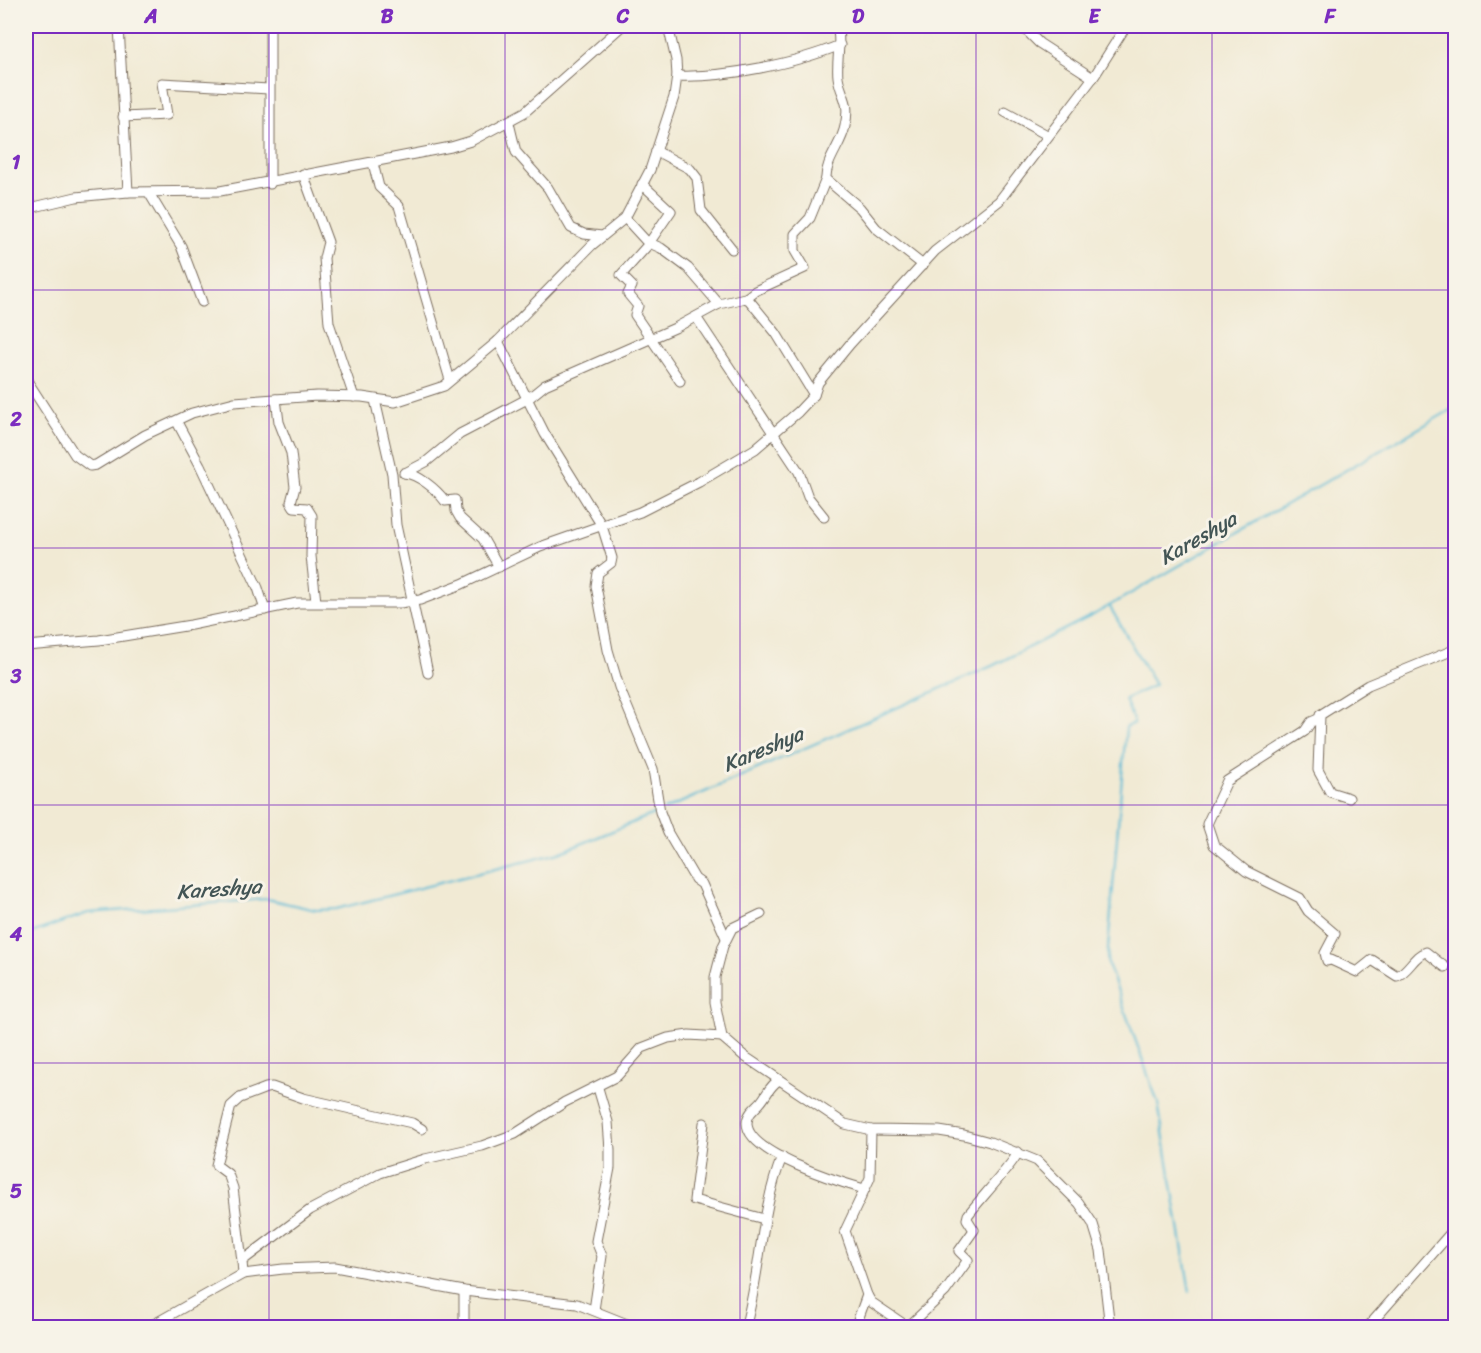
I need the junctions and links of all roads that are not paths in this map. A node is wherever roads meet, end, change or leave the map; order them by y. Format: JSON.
{"nodes":[{"id":1,"x":119,"y":26,"type":"edge"},
{"id":2,"x":270,"y":26,"type":"edge"},
{"id":3,"x":622,"y":26,"type":"edge"},
{"id":4,"x":668,"y":26,"type":"edge"},
{"id":5,"x":837,"y":26,"type":"edge"},
{"id":6,"x":1022,"y":26,"type":"edge"},
{"id":7,"x":1126,"y":26,"type":"edge"},
{"id":8,"x":840,"y":45,"type":"junction"},
{"id":9,"x":677,"y":76,"type":"junction"},
{"id":10,"x":1093,"y":78,"type":"junction"},
{"id":11,"x":269,"y":89,"type":"junction"},
{"id":12,"x":1005,"y":112,"type":"dead end"},
{"id":13,"x":123,"y":117,"type":"junction"},
{"id":14,"x":509,"y":123,"type":"junction"},
{"id":15,"x":1047,"y":135,"type":"junction"},
{"id":16,"x":656,"y":151,"type":"junction"},
{"id":17,"x":373,"y":163,"type":"junction"},
{"id":18,"x":303,"y":174,"type":"junction"},
{"id":19,"x":826,"y":178,"type":"junction"},
{"id":20,"x":270,"y":184,"type":"junction"},
{"id":21,"x":642,"y":184,"type":"junction"},
{"id":22,"x":128,"y":192,"type":"junction"},
{"id":23,"x":149,"y":193,"type":"junction"},
{"id":24,"x":26,"y":209,"type":"edge"},
{"id":25,"x":625,"y":218,"type":"junction"},
{"id":26,"x":602,"y":236,"type":"junction"},
{"id":27,"x":647,"y":242,"type":"junction"},
{"id":28,"x":732,"y":249,"type":"dead end"},
{"id":29,"x":923,"y":265,"type":"junction"},
{"id":30,"x":746,"y":298,"type":"junction"},
{"id":31,"x":202,"y":302,"type":"dead end"},
{"id":32,"x":719,"y":304,"type":"junction"},
{"id":33,"x":696,"y":317,"type":"junction"},
{"id":34,"x":652,"y":339,"type":"junction"},
{"id":35,"x":498,"y":341,"type":"junction"},
{"id":36,"x":26,"y":380,"type":"edge"},
{"id":37,"x":450,"y":380,"type":"junction"},
{"id":38,"x":680,"y":381,"type":"dead end"},
{"id":39,"x":814,"y":394,"type":"junction"},
{"id":40,"x":354,"y":397,"type":"junction"},
{"id":41,"x":529,"y":398,"type":"junction"},
{"id":42,"x":276,"y":399,"type":"junction"},
{"id":43,"x":375,"y":400,"type":"junction"},
{"id":44,"x":177,"y":422,"type":"junction"},
{"id":45,"x":772,"y":433,"type":"junction"},
{"id":46,"x":405,"y":473,"type":"junction"},
{"id":47,"x":392,"y":475,"type":"junction"},
{"id":48,"x":824,"y":517,"type":"dead end"},
{"id":49,"x":602,"y":526,"type":"junction"},
{"id":50,"x":499,"y":567,"type":"junction"},
{"id":51,"x":316,"y":602,"type":"junction"},
{"id":52,"x":412,"y":602,"type":"junction"},
{"id":53,"x":265,"y":610,"type":"junction"},
{"id":54,"x":26,"y":646,"type":"edge"},
{"id":55,"x":1455,"y":649,"type":"edge"},
{"id":56,"x":428,"y":672,"type":"dead end"},
{"id":57,"x":1318,"y":719,"type":"junction"},
{"id":58,"x":1349,"y":798,"type":"dead end"},
{"id":59,"x":761,"y":914,"type":"dead end"},
{"id":60,"x":726,"y":938,"type":"junction"},
{"id":61,"x":1444,"y":967,"type":"dead end"},
{"id":62,"x":722,"y":1037,"type":"junction"},
{"id":63,"x":779,"y":1080,"type":"junction"},
{"id":64,"x":598,"y":1088,"type":"junction"},
{"id":65,"x":704,"y":1123,"type":"dead end"},
{"id":66,"x":422,"y":1129,"type":"dead end"},
{"id":67,"x":871,"y":1130,"type":"junction"},
{"id":68,"x":1018,"y":1152,"type":"junction"},
{"id":69,"x":782,"y":1157,"type":"junction"},
{"id":70,"x":864,"y":1190,"type":"junction"},
{"id":71,"x":764,"y":1219,"type":"junction"},
{"id":72,"x":1455,"y":1227,"type":"edge"},
{"id":73,"x":242,"y":1261,"type":"junction"},
{"id":74,"x":243,"y":1275,"type":"junction"},
{"id":75,"x":464,"y":1291,"type":"junction"},
{"id":76,"x":867,"y":1295,"type":"junction"},
{"id":77,"x":594,"y":1310,"type":"junction"},
{"id":78,"x":147,"y":1328,"type":"edge"},
{"id":79,"x":464,"y":1328,"type":"edge"},
{"id":80,"x":637,"y":1328,"type":"edge"},
{"id":81,"x":745,"y":1328,"type":"edge"},
{"id":82,"x":855,"y":1328,"type":"edge"},
{"id":83,"x":1110,"y":1328,"type":"edge"},
{"id":84,"x":1367,"y":1328,"type":"edge"}],
"edges":[{"from":1,"to":13,"type":"street"},
{"from":2,"to":11,"type":"street"},
{"from":3,"to":14,"type":"street"},
{"from":4,"to":9,"type":"street"},
{"from":5,"to":8,"type":"street"},
{"from":6,"to":10,"type":"street"},
{"from":7,"to":10,"type":"street"},
{"from":8,"to":9,"type":"street"},
{"from":8,"to":19,"type":"street"},
{"from":9,"to":16,"type":"street"},
{"from":10,"to":15,"type":"street"},
{"from":11,"to":13,"type":"street"},
{"from":11,"to":20,"type":"street"},
{"from":12,"to":15,"type":"street"},
{"from":13,"to":22,"type":"street"},
{"from":14,"to":17,"type":"street"},
{"from":14,"to":26,"type":"street"},
{"from":15,"to":29,"type":"street"},
{"from":16,"to":21,"type":"street"},
{"from":16,"to":28,"type":"street"},
{"from":17,"to":18,"type":"street"},
{"from":17,"to":37,"type":"street"},
{"from":18,"to":20,"type":"street"},
{"from":18,"to":40,"type":"street"},
{"from":19,"to":29,"type":"street"},
{"from":19,"to":30,"type":"street"},
{"from":20,"to":23,"type":"street"},
{"from":21,"to":25,"type":"street"},
{"from":21,"to":27,"type":"street"},
{"from":22,"to":23,"type":"street"},
{"from":22,"to":24,"type":"street"},
{"from":23,"to":31,"type":"street"},
{"from":25,"to":26,"type":"street"},
{"from":25,"to":27,"type":"street"},
{"from":26,"to":35,"type":"street"},
{"from":27,"to":32,"type":"street"},
{"from":27,"to":34,"type":"street"},
{"from":29,"to":39,"type":"street"},
{"from":30,"to":32,"type":"street"},
{"from":30,"to":39,"type":"street"},
{"from":32,"to":33,"type":"street"},
{"from":33,"to":34,"type":"street"},
{"from":33,"to":45,"type":"street"},
{"from":34,"to":38,"type":"street"},
{"from":34,"to":41,"type":"street"},
{"from":35,"to":37,"type":"street"},
{"from":35,"to":41,"type":"street"},
{"from":36,"to":44,"type":"street"},
{"from":37,"to":43,"type":"street"},
{"from":39,"to":45,"type":"street"},
{"from":40,"to":42,"type":"street"},
{"from":40,"to":43,"type":"street"},
{"from":41,"to":46,"type":"street"},
{"from":41,"to":49,"type":"street"},
{"from":42,"to":44,"type":"street"},
{"from":42,"to":51,"type":"street"},
{"from":43,"to":47,"type":"street"},
{"from":44,"to":53,"type":"street"},
{"from":45,"to":48,"type":"street"},
{"from":45,"to":49,"type":"street"},
{"from":46,"to":47,"type":"street"},
{"from":46,"to":50,"type":"street"},
{"from":47,"to":52,"type":"street"},
{"from":49,"to":50,"type":"street"},
{"from":49,"to":60,"type":"street"},
{"from":50,"to":52,"type":"street"},
{"from":51,"to":52,"type":"street"},
{"from":51,"to":53,"type":"street"},
{"from":52,"to":56,"type":"street"},
{"from":53,"to":54,"type":"street"},
{"from":55,"to":57,"type":"street"},
{"from":57,"to":58,"type":"street"},
{"from":57,"to":61,"type":"street"},
{"from":59,"to":60,"type":"street"},
{"from":60,"to":62,"type":"street"},
{"from":62,"to":63,"type":"street"},
{"from":62,"to":64,"type":"street"},
{"from":63,"to":67,"type":"street"},
{"from":63,"to":69,"type":"street"},
{"from":64,"to":73,"type":"street"},
{"from":64,"to":77,"type":"street"},
{"from":65,"to":71,"type":"street"},
{"from":66,"to":73,"type":"street"},
{"from":67,"to":68,"type":"street"},
{"from":67,"to":70,"type":"street"},
{"from":68,"to":76,"type":"street"},
{"from":68,"to":83,"type":"street"},
{"from":69,"to":70,"type":"street"},
{"from":69,"to":71,"type":"street"},
{"from":70,"to":76,"type":"street"},
{"from":71,"to":81,"type":"street"},
{"from":72,"to":84,"type":"street"},
{"from":73,"to":74,"type":"street"},
{"from":74,"to":75,"type":"street"},
{"from":74,"to":78,"type":"street"},
{"from":75,"to":77,"type":"street"},
{"from":75,"to":79,"type":"street"},
{"from":76,"to":82,"type":"street"},
{"from":77,"to":80,"type":"street"}]}
